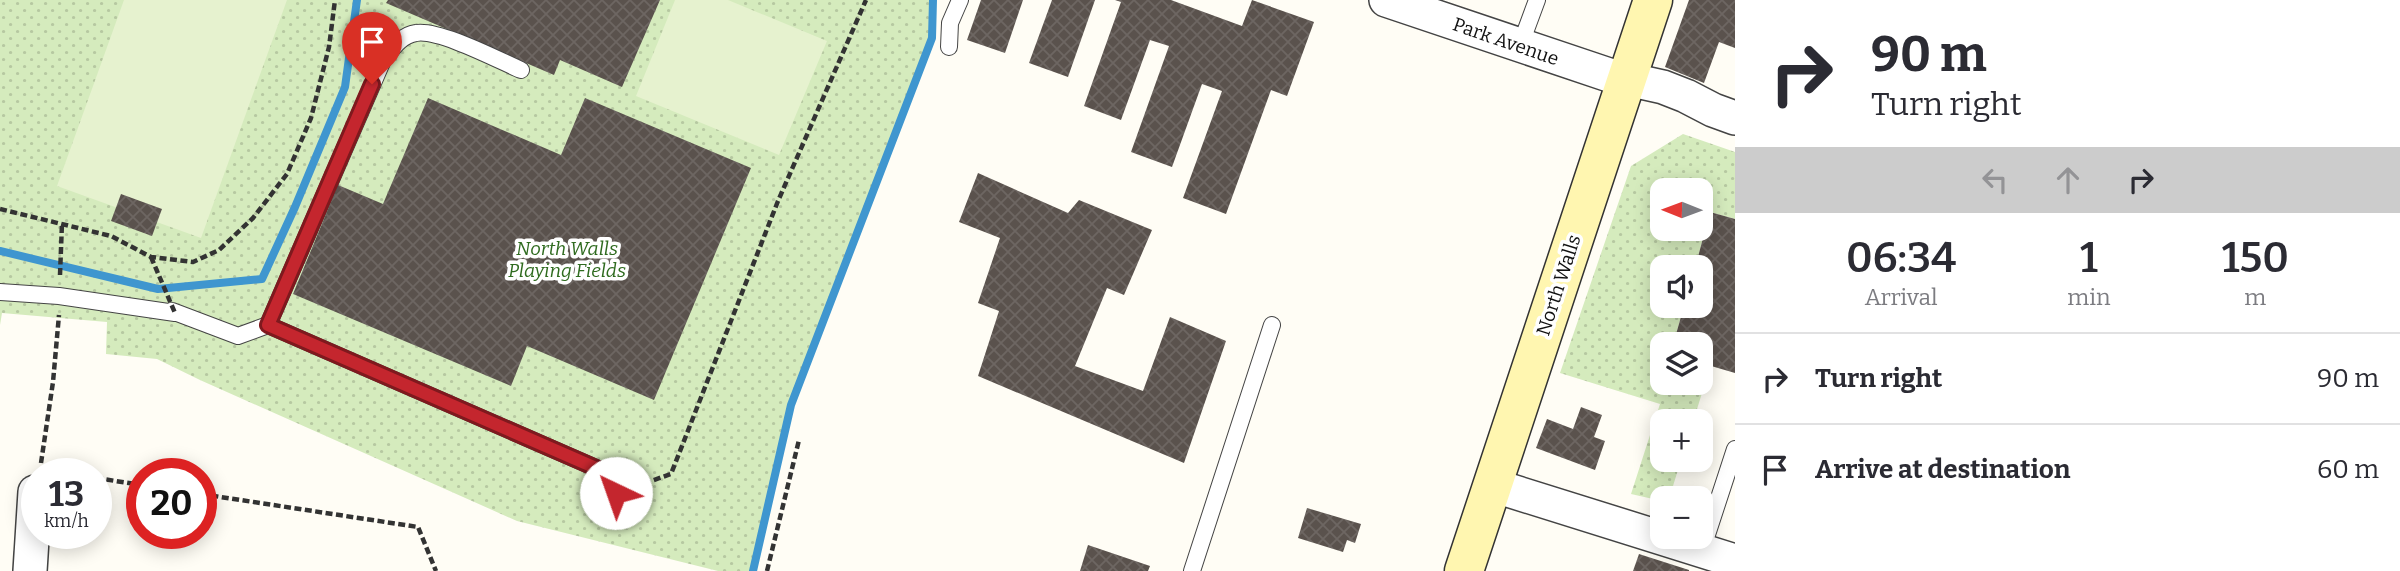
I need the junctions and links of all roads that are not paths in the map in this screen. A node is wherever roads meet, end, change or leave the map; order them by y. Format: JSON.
{"nodes":[{"id":1,"x":960,"y":0,"type":"edge"},
{"id":2,"x":1386,"y":0,"type":"edge"},
{"id":3,"x":1537,"y":0,"type":"edge"},
{"id":4,"x":1653,"y":0,"type":"edge"},
{"id":5,"x":1520,"y":46,"type":"junction"},
{"id":6,"x":949,"y":47,"type":"dead end"},
{"id":7,"x":521,"y":70,"type":"dead end"},
{"id":8,"x":1626,"y":80,"type":"junction"},
{"id":9,"x":1724,"y":114,"type":"edge"},
{"id":10,"x":0,"y":292,"type":"edge"},
{"id":11,"x":268,"y":325,"type":"junction"},
{"id":12,"x":1272,"y":325,"type":"dead end"},
{"id":13,"x":1735,"y":449,"type":"edge"},
{"id":14,"x":1492,"y":485,"type":"junction"},
{"id":15,"x":616,"y":493,"type":"road end"},
{"id":16,"x":32,"y":549,"type":"edge"},
{"id":17,"x":1702,"y":551,"type":"junction"},
{"id":18,"x":1735,"y":561,"type":"edge"},
{"id":19,"x":30,"y":571,"type":"edge"},
{"id":20,"x":1192,"y":571,"type":"edge"},
{"id":21,"x":1464,"y":571,"type":"edge"}],
"edges":[{"from":1,"to":6,"type":"lane"},
{"from":2,"to":5,"type":"street","name":"Park Avenue"},
{"from":3,"to":5,"type":"lane"},
{"from":4,"to":8,"type":"main road","name":"North Walls"},
{"from":5,"to":8,"type":"street","name":"Park Avenue"},
{"from":7,"to":11,"type":"lane"},
{"from":8,"to":9,"type":"street","name":"Park Avenue"},
{"from":8,"to":14,"type":"main road","name":"North Walls"},
{"from":10,"to":11,"type":"lane"},
{"from":11,"to":15,"type":"lane"},
{"from":12,"to":20,"type":"lane"},
{"from":13,"to":17,"type":"lane"},
{"from":14,"to":17,"type":"street"},
{"from":14,"to":21,"type":"main road","name":"North Walls"},
{"from":16,"to":19,"type":"street"},
{"from":17,"to":18,"type":"street"}]}
